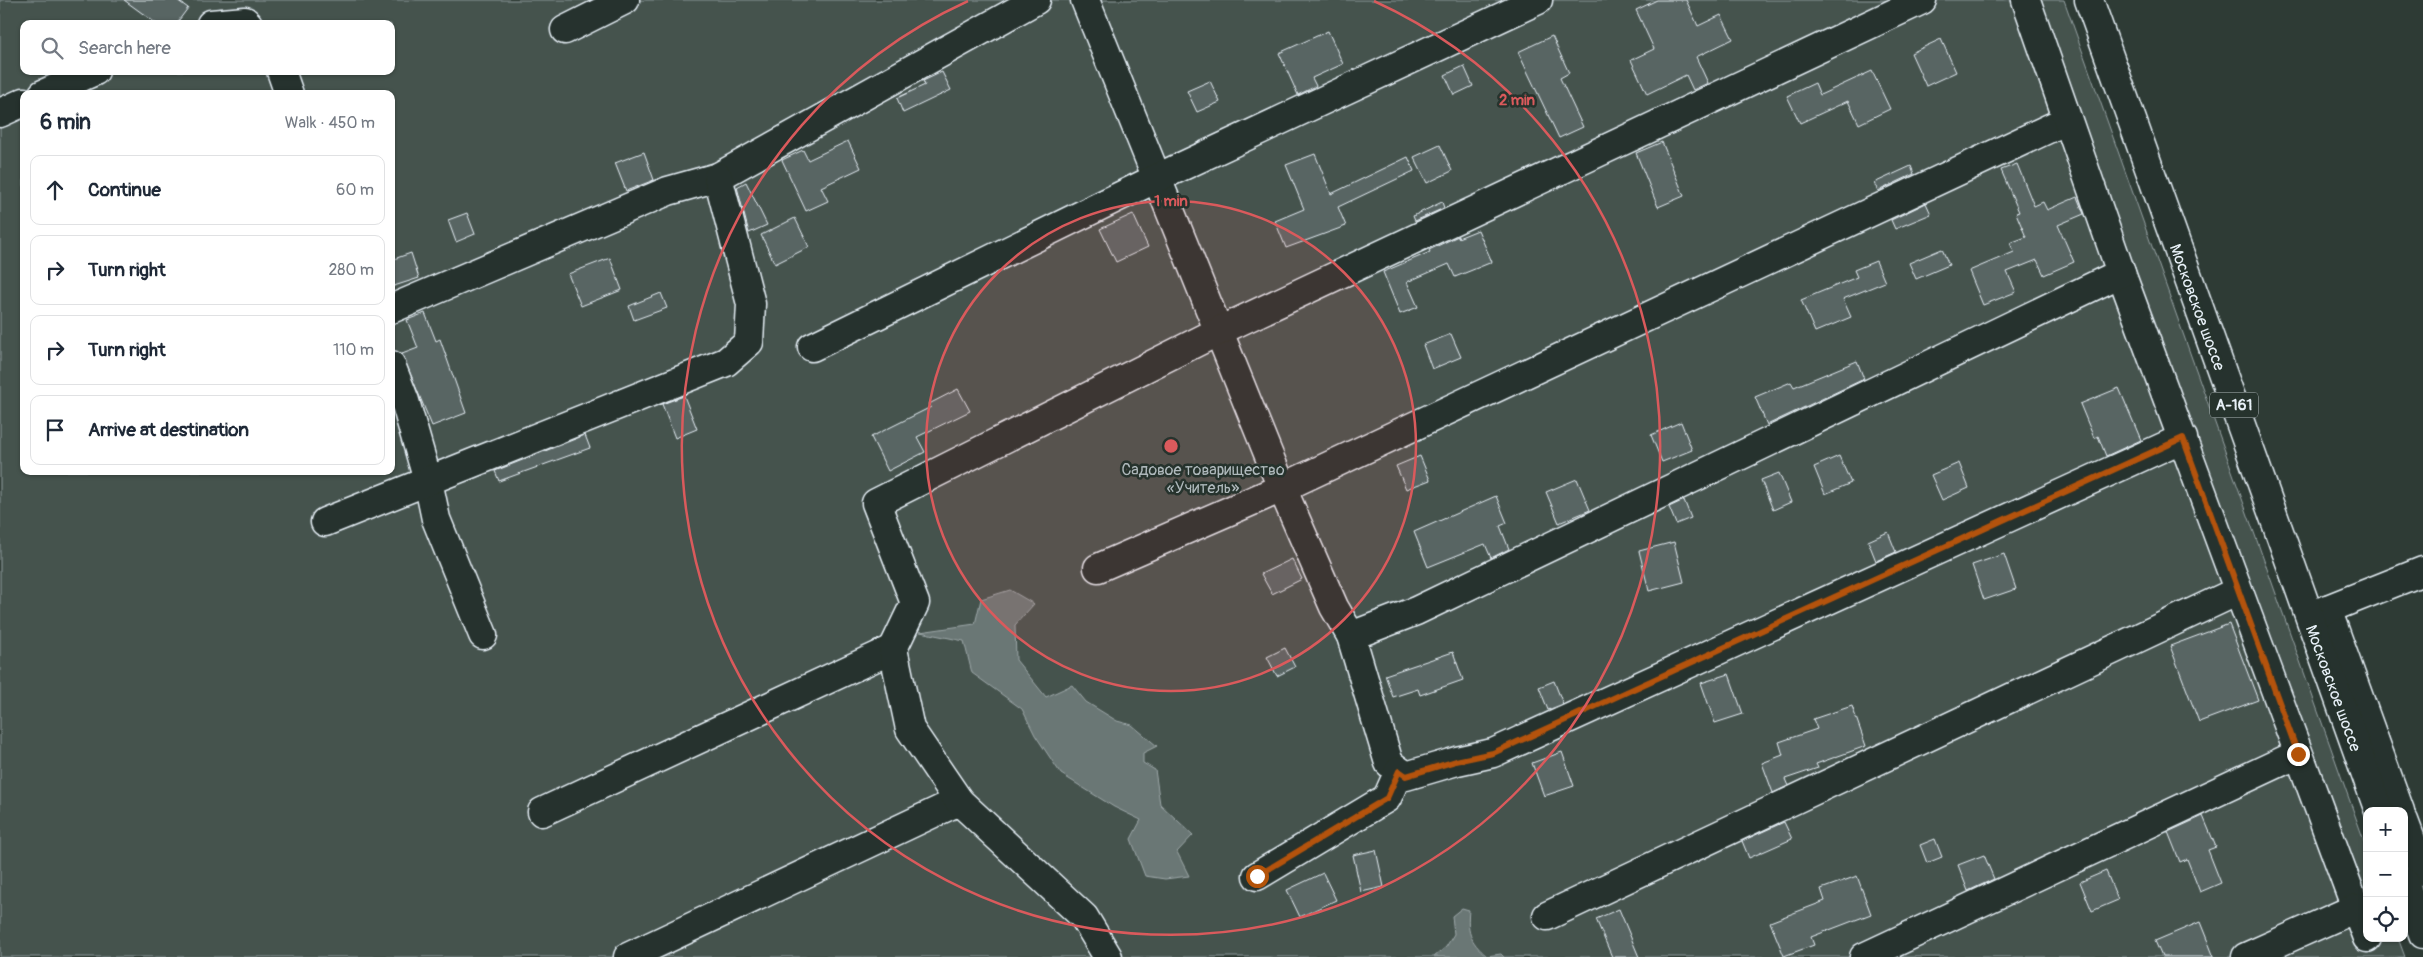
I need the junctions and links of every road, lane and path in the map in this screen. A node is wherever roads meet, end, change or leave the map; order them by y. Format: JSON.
{"nodes":[{"id":1,"x":625,"y":0,"type":"edge"},
{"id":2,"x":1036,"y":0,"type":"edge"},
{"id":3,"x":1085,"y":0,"type":"edge"},
{"id":4,"x":1538,"y":0,"type":"edge"},
{"id":5,"x":1922,"y":0,"type":"edge"},
{"id":6,"x":2026,"y":0,"type":"edge"},
{"id":7,"x":2089,"y":0,"type":"edge"},
{"id":8,"x":565,"y":30,"type":"dead end"},
{"id":9,"x":86,"y":75,"type":"edge"},
{"id":10,"x":282,"y":75,"type":"edge"},
{"id":11,"x":52,"y":90,"type":"edge"},
{"id":12,"x":287,"y":90,"type":"edge"},
{"id":13,"x":20,"y":104,"type":"edge"},
{"id":14,"x":0,"y":113,"type":"edge"},
{"id":15,"x":2067,"y":120,"type":"junction"},
{"id":16,"x":718,"y":177,"type":"junction"},
{"id":17,"x":1158,"y":178,"type":"junction"},
{"id":18,"x":2121,"y":273,"type":"junction"},
{"id":19,"x":395,"y":307,"type":"edge"},
{"id":20,"x":1219,"y":331,"type":"junction"},
{"id":21,"x":812,"y":347,"type":"dead end"},
{"id":22,"x":395,"y":375,"type":"edge"},
{"id":23,"x":2183,"y":438,"type":"junction"},
{"id":24,"x":428,"y":481,"type":"junction"},
{"id":25,"x":1282,"y":488,"type":"junction"},
{"id":26,"x":326,"y":522,"type":"dead end"},
{"id":27,"x":1098,"y":568,"type":"dead end"},
{"id":28,"x":2423,"y":571,"type":"edge"},
{"id":29,"x":2238,"y":591,"type":"junction"},
{"id":30,"x":2318,"y":613,"type":"junction"},
{"id":31,"x":483,"y":635,"type":"dead end"},
{"id":32,"x":1351,"y":636,"type":"junction"},
{"id":33,"x":893,"y":649,"type":"junction"},
{"id":34,"x":2298,"y":754,"type":"junction"},
{"id":35,"x":1399,"y":771,"type":"junction"},
{"id":36,"x":959,"y":801,"type":"junction"},
{"id":37,"x":2377,"y":807,"type":"edge"},
{"id":38,"x":2398,"y":807,"type":"edge"},
{"id":39,"x":542,"y":812,"type":"dead end"},
{"id":40,"x":2408,"y":832,"type":"edge"},
{"id":41,"x":2423,"y":872,"type":"edge"},
{"id":42,"x":1257,"y":876,"type":"dead end"},
{"id":43,"x":2408,"y":893,"type":"edge"},
{"id":44,"x":2356,"y":908,"type":"junction"},
{"id":45,"x":1547,"y":916,"type":"dead end"},
{"id":46,"x":2363,"y":927,"type":"edge"},
{"id":47,"x":2423,"y":934,"type":"edge"},
{"id":48,"x":2368,"y":942,"type":"edge"},
{"id":49,"x":628,"y":957,"type":"edge"},
{"id":50,"x":1108,"y":957,"type":"edge"},
{"id":51,"x":1864,"y":957,"type":"edge"},
{"id":52,"x":2246,"y":957,"type":"edge"},
{"id":53,"x":2374,"y":957,"type":"edge"}],
"edges":[{"from":1,"to":8,"type":"main road"},
{"from":2,"to":16,"type":"main road"},
{"from":3,"to":17,"type":"main road"},
{"from":4,"to":17,"type":"main road"},
{"from":5,"to":20,"type":"main road"},
{"from":6,"to":15,"type":"main road"},
{"from":7,"to":30,"type":"main road","name":"Московское шоссе","number":"А-161"},
{"from":9,"to":11,"type":"main road"},
{"from":10,"to":12,"type":"main road"},
{"from":13,"to":14,"type":"main road"},
{"from":15,"to":18,"type":"main road"},
{"from":15,"to":25,"type":"main road"},
{"from":16,"to":19,"type":"main road"},
{"from":16,"to":24,"type":"main road"},
{"from":17,"to":20,"type":"main road"},
{"from":17,"to":21,"type":"main road"},
{"from":18,"to":23,"type":"main road"},
{"from":18,"to":32,"type":"main road"},
{"from":20,"to":25,"type":"main road"},
{"from":20,"to":33,"type":"main road"},
{"from":22,"to":24,"type":"main road"},
{"from":23,"to":29,"type":"main road"},
{"from":23,"to":35,"type":"main road"},
{"from":24,"to":26,"type":"main road"},
{"from":24,"to":31,"type":"main road"},
{"from":25,"to":27,"type":"main road"},
{"from":25,"to":32,"type":"main road"},
{"from":28,"to":30,"type":"main road"},
{"from":29,"to":34,"type":"main road"},
{"from":29,"to":45,"type":"main road"},
{"from":30,"to":37,"type":"main road","name":"Московское шоссе","number":"А-161"},
{"from":30,"to":38,"type":"main road"},
{"from":32,"to":35,"type":"main road"},
{"from":33,"to":36,"type":"main road"},
{"from":33,"to":39,"type":"main road"},
{"from":34,"to":44,"type":"main road"},
{"from":34,"to":51,"type":"main road"},
{"from":35,"to":42,"type":"main road"},
{"from":36,"to":49,"type":"main road"},
{"from":36,"to":50,"type":"main road"},
{"from":40,"to":41,"type":"main road"},
{"from":43,"to":47,"type":"main road"},
{"from":44,"to":46,"type":"main road"},
{"from":44,"to":52,"type":"main road"},
{"from":48,"to":53,"type":"main road"}]}
